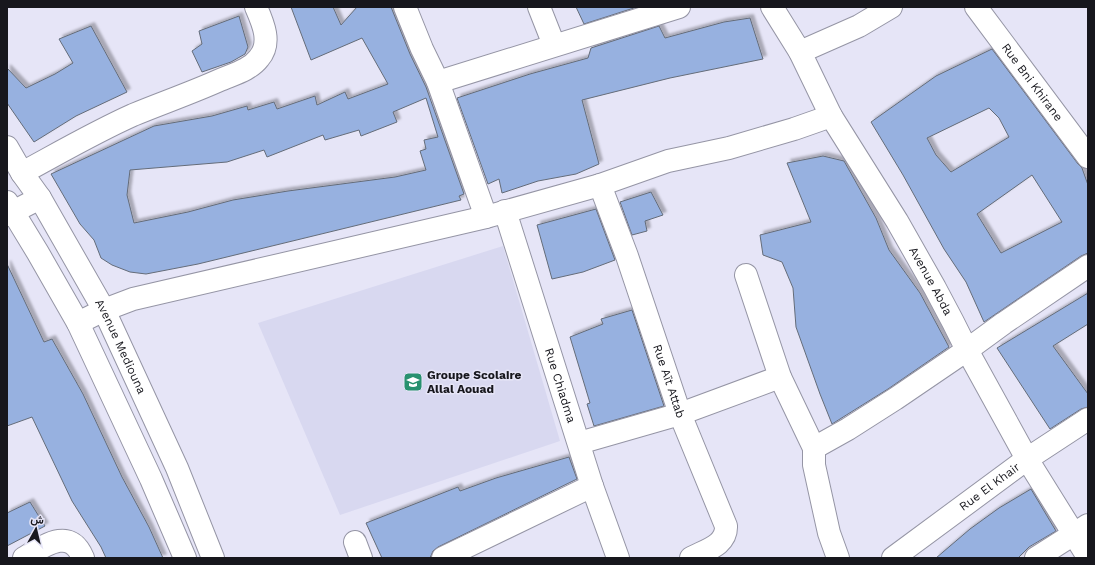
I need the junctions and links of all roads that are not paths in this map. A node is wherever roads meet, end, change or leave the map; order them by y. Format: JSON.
{"nodes":[{"id":1,"x":256,"y":7,"type":"edge"},
{"id":2,"x":405,"y":7,"type":"edge"},
{"id":3,"x":538,"y":7,"type":"edge"},
{"id":4,"x":677,"y":7,"type":"edge"},
{"id":5,"x":772,"y":7,"type":"edge"},
{"id":6,"x":891,"y":7,"type":"edge"},
{"id":7,"x":976,"y":7,"type":"edge"},
{"id":8,"x":554,"y":45,"type":"junction"},
{"id":9,"x":800,"y":52,"type":"junction"},
{"id":10,"x":438,"y":82,"type":"junction"},
{"id":11,"x":831,"y":116,"type":"junction"},
{"id":12,"x":7,"y":147,"type":"edge"},
{"id":13,"x":1088,"y":157,"type":"edge"},
{"id":14,"x":22,"y":173,"type":"junction"},
{"id":15,"x":600,"y":185,"type":"junction"},
{"id":16,"x":40,"y":198,"type":"junction"},
{"id":17,"x":9,"y":210,"type":"edge"},
{"id":18,"x":495,"y":214,"type":"junction"},
{"id":19,"x":1088,"y":266,"type":"edge"},
{"id":20,"x":746,"y":275,"type":"dead end"},
{"id":21,"x":104,"y":310,"type":"junction"},
{"id":22,"x":78,"y":323,"type":"junction"},
{"id":23,"x":967,"y":350,"type":"junction"},
{"id":24,"x":780,"y":377,"type":"junction"},
{"id":25,"x":680,"y":414,"type":"junction"},
{"id":26,"x":1088,"y":419,"type":"edge"},
{"id":27,"x":579,"y":443,"type":"junction"},
{"id":28,"x":814,"y":448,"type":"junction"},
{"id":29,"x":1027,"y":459,"type":"junction"},
{"id":30,"x":592,"y":486,"type":"junction"},
{"id":31,"x":1081,"y":530,"type":"edge"},
{"id":32,"x":1088,"y":557,"type":"edge"},
{"id":33,"x":24,"y":558,"type":"edge"},
{"id":34,"x":83,"y":558,"type":"edge"},
{"id":35,"x":185,"y":558,"type":"edge"},
{"id":36,"x":213,"y":558,"type":"edge"},
{"id":37,"x":443,"y":558,"type":"edge"},
{"id":38,"x":618,"y":558,"type":"edge"},
{"id":39,"x":691,"y":558,"type":"edge"},
{"id":40,"x":838,"y":558,"type":"edge"},
{"id":41,"x":893,"y":558,"type":"edge"},
{"id":42,"x":1036,"y":558,"type":"edge"}],
"edges":[{"from":1,"to":14,"type":"street"},
{"from":2,"to":10,"type":"street","name":"Rue Chiadma"},
{"from":3,"to":8,"type":"street"},
{"from":4,"to":8,"type":"street"},
{"from":5,"to":9,"type":"street","name":"Avenue Abda"},
{"from":6,"to":9,"type":"street"},
{"from":7,"to":13,"type":"street","name":"Rue Bni Khirane"},
{"from":8,"to":10,"type":"street"},
{"from":9,"to":11,"type":"street","name":"Avenue Abda"},
{"from":10,"to":18,"type":"street","name":"Rue Chiadma"},
{"from":11,"to":15,"type":"street"},
{"from":11,"to":23,"type":"street","name":"Avenue Abda"},
{"from":12,"to":14,"type":"street","name":"Avenue Mediouna"},
{"from":14,"to":16,"type":"street","name":"Avenue Mediouna"},
{"from":15,"to":18,"type":"street"},
{"from":15,"to":25,"type":"street","name":"Rue Aït Attab"},
{"from":16,"to":17,"type":"street"},
{"from":16,"to":21,"type":"street","name":"Avenue Mediouna"},
{"from":17,"to":22,"type":"street"},
{"from":18,"to":21,"type":"street"},
{"from":18,"to":27,"type":"street","name":"Rue Chiadma"},
{"from":19,"to":23,"type":"street"},
{"from":20,"to":24,"type":"street"},
{"from":21,"to":22,"type":"street"},
{"from":21,"to":36,"type":"street","name":"Avenue Mediouna"},
{"from":22,"to":35,"type":"street"},
{"from":23,"to":28,"type":"street"},
{"from":23,"to":29,"type":"street","name":"Avenue Abda"},
{"from":24,"to":25,"type":"street"},
{"from":24,"to":28,"type":"street"},
{"from":25,"to":27,"type":"street"},
{"from":25,"to":39,"type":"street","name":"Rue Aït Attab"},
{"from":26,"to":29,"type":"street","name":"Rue El Khair"},
{"from":27,"to":30,"type":"street","name":"Rue Chiadma"},
{"from":28,"to":40,"type":"street"},
{"from":29,"to":31,"type":"street","name":"Avenue Abda"},
{"from":29,"to":41,"type":"street","name":"Rue El Khair"},
{"from":30,"to":37,"type":"street"},
{"from":30,"to":38,"type":"street","name":"Rue Chiadma"},
{"from":31,"to":32,"type":"street","name":"Avenue Abda"},
{"from":31,"to":42,"type":"street"},
{"from":33,"to":34,"type":"street"}]}
